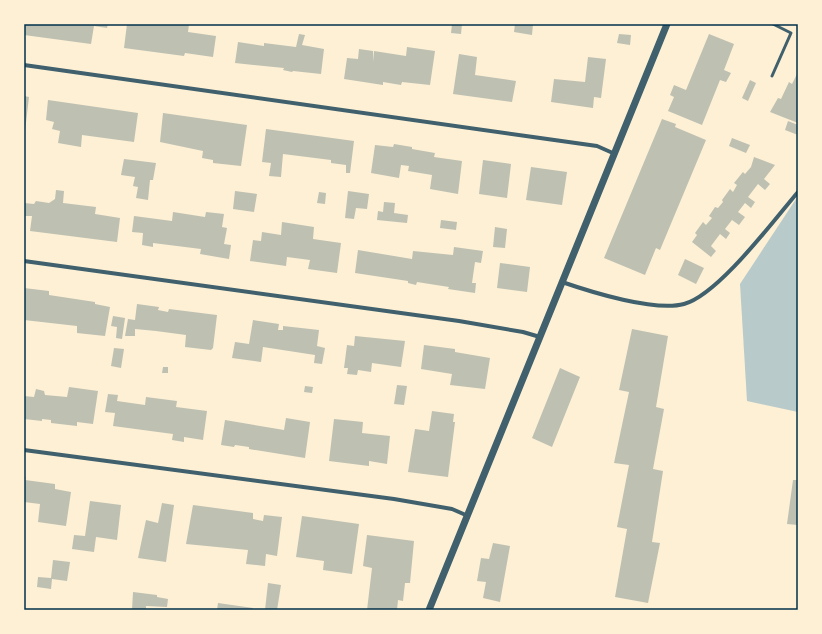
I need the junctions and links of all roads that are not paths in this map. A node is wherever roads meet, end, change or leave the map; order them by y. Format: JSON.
{"nodes":[{"id":1,"x":668,"y":24,"type":"edge"},
{"id":2,"x":772,"y":24,"type":"edge"},
{"id":3,"x":24,"y":65,"type":"edge"},
{"id":4,"x":772,"y":76,"type":"dead end"},
{"id":5,"x":615,"y":154,"type":"junction"},
{"id":6,"x":798,"y":192,"type":"edge"},
{"id":7,"x":24,"y":260,"type":"edge"},
{"id":8,"x":562,"y":282,"type":"junction"},
{"id":9,"x":540,"y":338,"type":"junction"},
{"id":10,"x":24,"y":450,"type":"edge"},
{"id":11,"x":468,"y":517,"type":"junction"},
{"id":12,"x":429,"y":610,"type":"edge"}],
"edges":[{"from":1,"to":5,"type":"street"},
{"from":2,"to":4,"type":"lane"},
{"from":3,"to":5,"type":"street"},
{"from":5,"to":8,"type":"street"},
{"from":6,"to":8,"type":"street"},
{"from":7,"to":9,"type":"street"},
{"from":8,"to":9,"type":"street"},
{"from":9,"to":11,"type":"street"},
{"from":10,"to":11,"type":"street"},
{"from":11,"to":12,"type":"street"}]}
